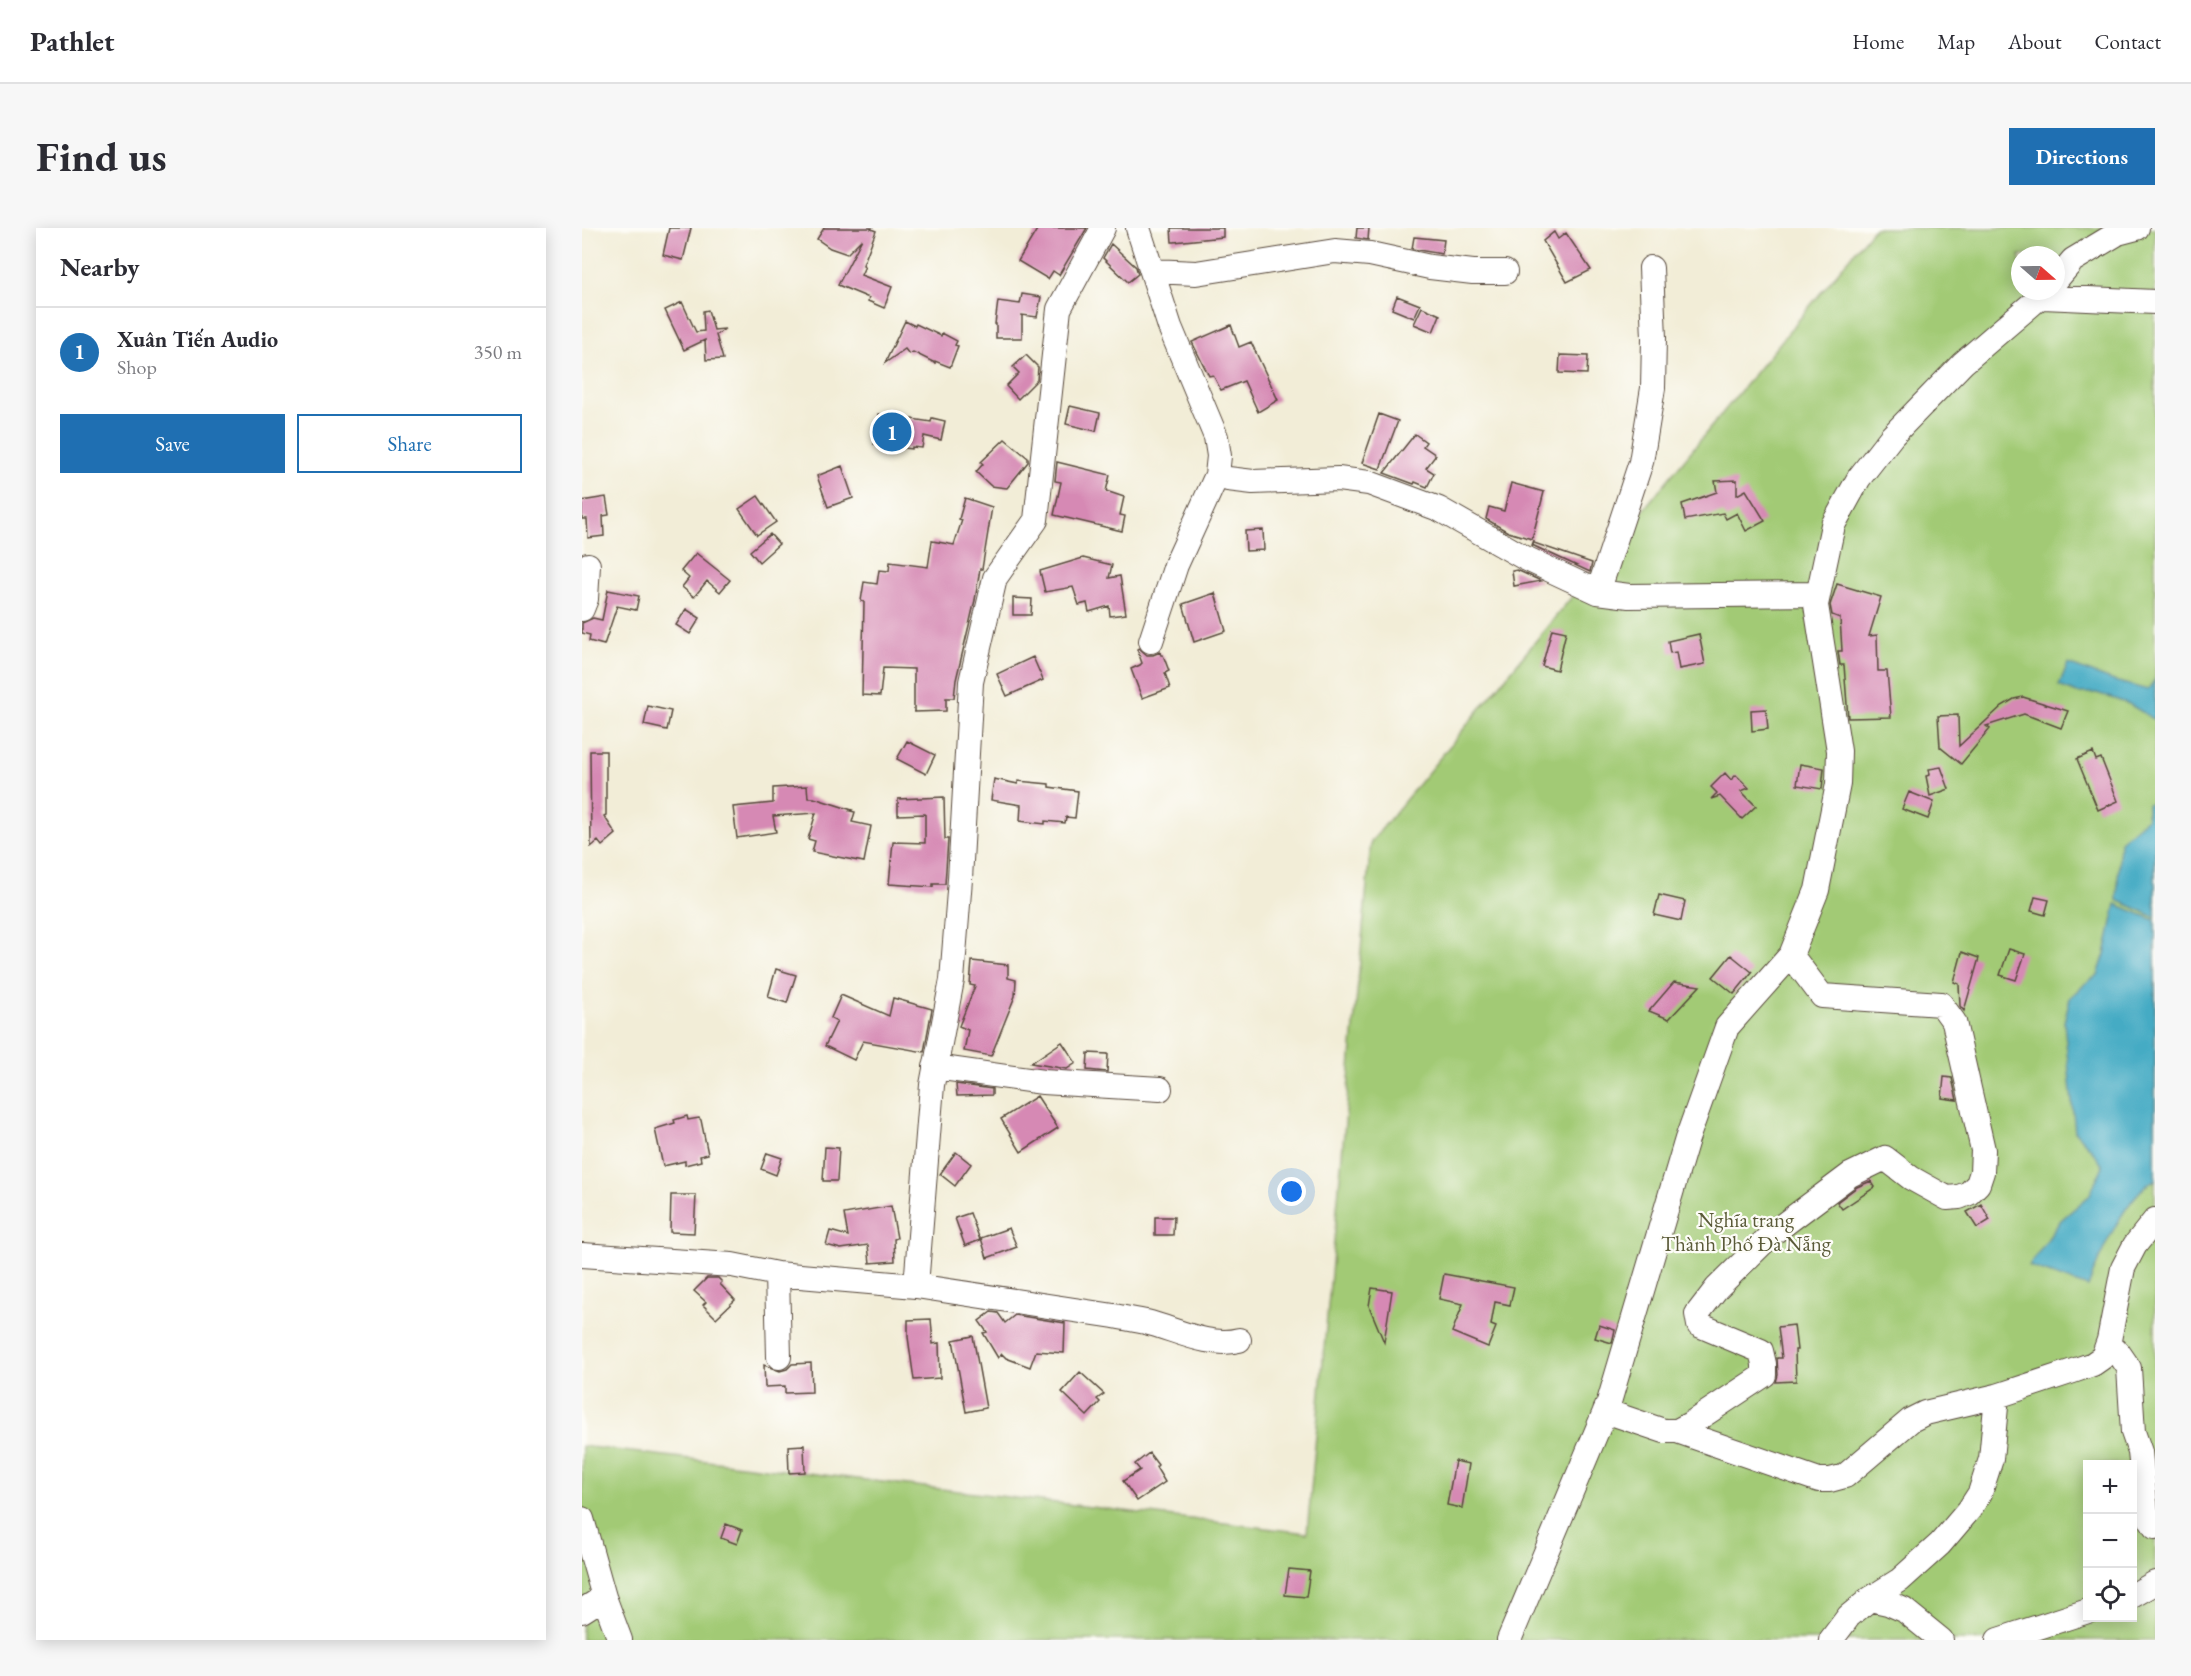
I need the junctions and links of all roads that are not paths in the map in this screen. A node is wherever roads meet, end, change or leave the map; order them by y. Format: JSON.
{"nodes":[{"id":1,"x":1103,"y":228,"type":"edge"},
{"id":2,"x":1138,"y":228,"type":"edge"},
{"id":3,"x":2137,"y":228,"type":"edge"},
{"id":4,"x":1651,"y":268,"type":"dead end"},
{"id":5,"x":2065,"y":270,"type":"edge"},
{"id":6,"x":1152,"y":271,"type":"junction"},
{"id":7,"x":1505,"y":272,"type":"dead end"},
{"id":8,"x":2065,"y":291,"type":"edge"},
{"id":9,"x":2036,"y":300,"type":"edge"},
{"id":10,"x":2155,"y":302,"type":"edge"},
{"id":11,"x":1217,"y":475,"type":"junction"},
{"id":12,"x":588,"y":565,"type":"dead end"},
{"id":13,"x":1598,"y":592,"type":"junction"},
{"id":14,"x":1818,"y":594,"type":"junction"},
{"id":15,"x":582,"y":609,"type":"edge"},
{"id":16,"x":1150,"y":641,"type":"dead end"},
{"id":17,"x":1791,"y":955,"type":"junction"},
{"id":18,"x":935,"y":1067,"type":"junction"},
{"id":19,"x":1160,"y":1089,"type":"dead end"},
{"id":20,"x":2155,"y":1221,"type":"edge"},
{"id":21,"x":582,"y":1255,"type":"edge"},
{"id":22,"x":777,"y":1274,"type":"junction"},
{"id":23,"x":916,"y":1286,"type":"junction"},
{"id":24,"x":1239,"y":1340,"type":"dead end"},
{"id":25,"x":2107,"y":1348,"type":"junction"},
{"id":26,"x":779,"y":1357,"type":"dead end"},
{"id":27,"x":1997,"y":1396,"type":"junction"},
{"id":28,"x":1605,"y":1411,"type":"junction"},
{"id":29,"x":1677,"y":1431,"type":"junction"},
{"id":30,"x":582,"y":1519,"type":"edge"},
{"id":31,"x":2155,"y":1527,"type":"edge"},
{"id":32,"x":2155,"y":1583,"type":"edge"},
{"id":33,"x":2137,"y":1594,"type":"edge"},
{"id":34,"x":604,"y":1597,"type":"junction"},
{"id":35,"x":1870,"y":1599,"type":"junction"},
{"id":36,"x":582,"y":1611,"type":"edge"},
{"id":37,"x":2083,"y":1613,"type":"edge"},
{"id":38,"x":1849,"y":1616,"type":"junction"},
{"id":39,"x":620,"y":1640,"type":"edge"},
{"id":40,"x":1509,"y":1640,"type":"edge"},
{"id":41,"x":1831,"y":1640,"type":"edge"},
{"id":42,"x":1850,"y":1640,"type":"edge"},
{"id":43,"x":1941,"y":1640,"type":"edge"},
{"id":44,"x":1998,"y":1640,"type":"edge"}],
"edges":[{"from":1,"to":18,"type":"street"},
{"from":2,"to":6,"type":"street"},
{"from":3,"to":5,"type":"street"},
{"from":4,"to":13,"type":"street"},
{"from":6,"to":7,"type":"street"},
{"from":6,"to":11,"type":"street"},
{"from":8,"to":10,"type":"street"},
{"from":9,"to":14,"type":"street"},
{"from":11,"to":13,"type":"street"},
{"from":11,"to":16,"type":"street"},
{"from":12,"to":15,"type":"street"},
{"from":13,"to":14,"type":"street"},
{"from":14,"to":17,"type":"street"},
{"from":17,"to":28,"type":"street"},
{"from":17,"to":29,"type":"street"},
{"from":18,"to":19,"type":"street"},
{"from":18,"to":23,"type":"street"},
{"from":20,"to":25,"type":"street"},
{"from":21,"to":22,"type":"street"},
{"from":22,"to":23,"type":"street"},
{"from":22,"to":26,"type":"street"},
{"from":23,"to":24,"type":"street"},
{"from":25,"to":27,"type":"street"},
{"from":25,"to":31,"type":"street"},
{"from":27,"to":29,"type":"street"},
{"from":27,"to":35,"type":"street"},
{"from":28,"to":29,"type":"street"},
{"from":28,"to":40,"type":"street"},
{"from":30,"to":34,"type":"street"},
{"from":32,"to":33,"type":"street"},
{"from":34,"to":36,"type":"street"},
{"from":34,"to":39,"type":"street"},
{"from":35,"to":38,"type":"street"},
{"from":35,"to":43,"type":"street"},
{"from":37,"to":44,"type":"street"},
{"from":38,"to":41,"type":"street"},
{"from":38,"to":42,"type":"street"}]}
